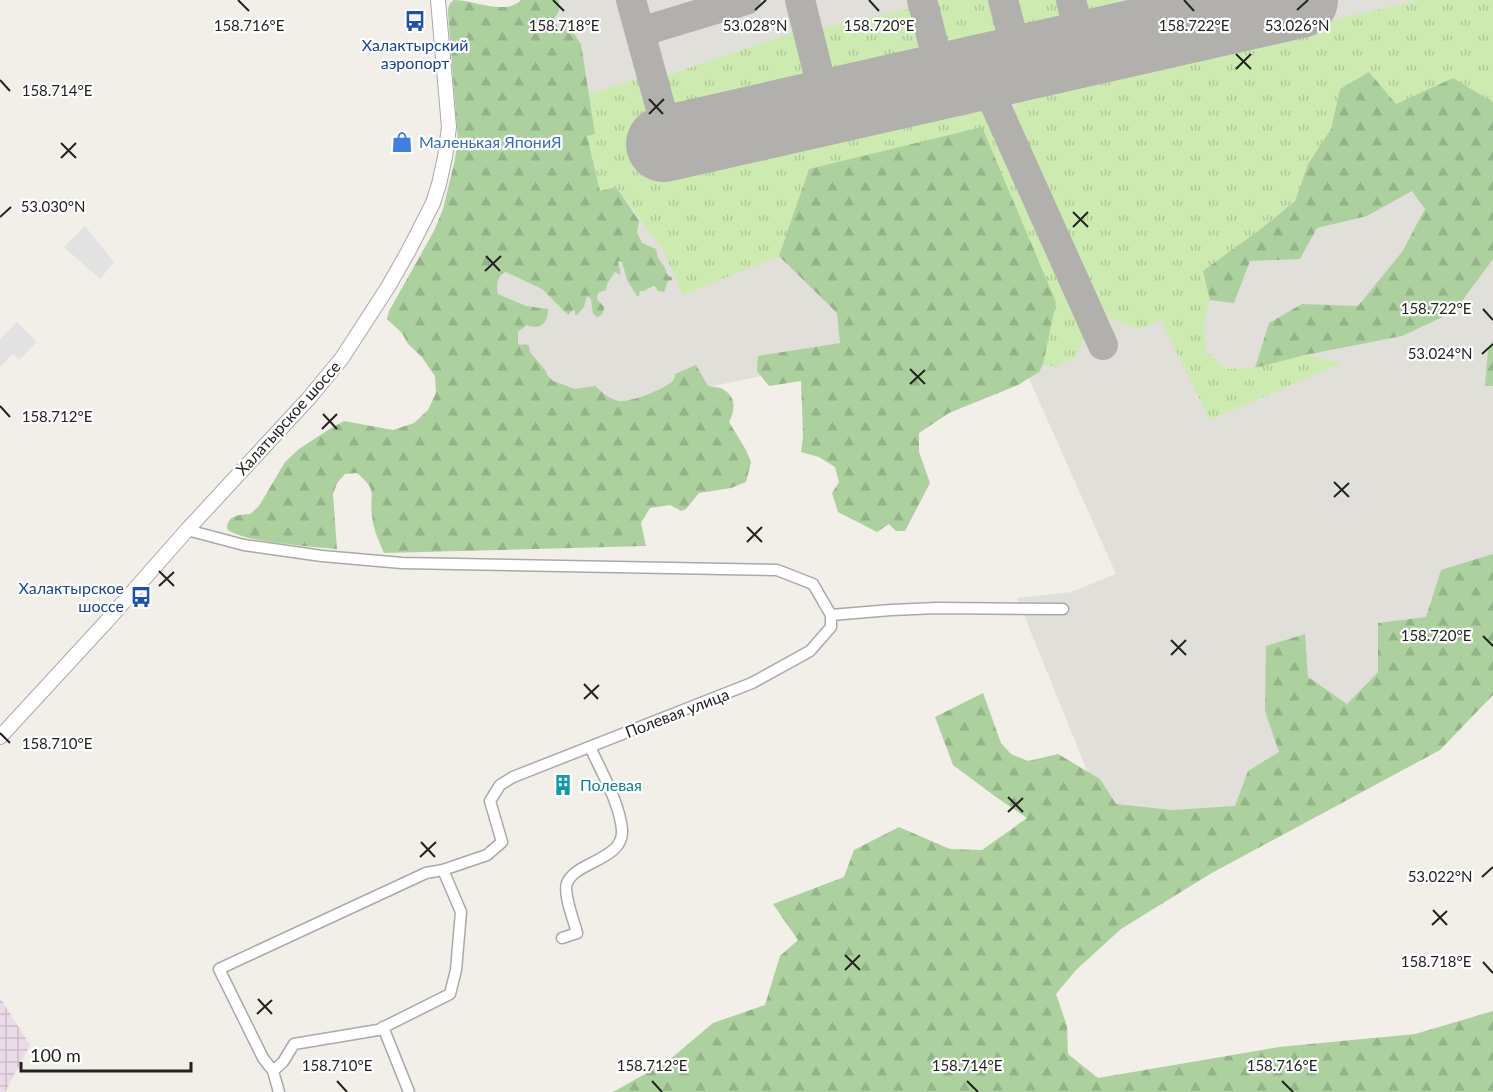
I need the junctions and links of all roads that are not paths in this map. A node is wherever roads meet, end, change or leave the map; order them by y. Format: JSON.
{"nodes":[{"id":1,"x":438,"y":0,"type":"edge"},
{"id":2,"x":187,"y":530,"type":"junction"},
{"id":3,"x":1063,"y":609,"type":"dead end"},
{"id":4,"x":831,"y":615,"type":"junction"},
{"id":5,"x":0,"y":737,"type":"edge"},
{"id":6,"x":590,"y":747,"type":"junction"},
{"id":7,"x":443,"y":870,"type":"junction"},
{"id":8,"x":562,"y":938,"type":"dead end"},
{"id":9,"x":383,"y":1028,"type":"junction"},
{"id":10,"x":273,"y":1071,"type":"junction"},
{"id":11,"x":279,"y":1092,"type":"edge"},
{"id":12,"x":409,"y":1092,"type":"edge"}],
"edges":[{"from":1,"to":2,"type":"street","name":"Халатырское шоссе"},
{"from":2,"to":4,"type":"street"},
{"from":2,"to":5,"type":"street","name":"Халатырское шоссе"},
{"from":3,"to":4,"type":"street"},
{"from":4,"to":6,"type":"street","name":"Полевая улица"},
{"from":6,"to":7,"type":"street","name":"Полевая улица"},
{"from":6,"to":8,"type":"street"},
{"from":7,"to":9,"type":"street"},
{"from":7,"to":10,"type":"street"},
{"from":9,"to":10,"type":"street"},
{"from":9,"to":12,"type":"street"},
{"from":10,"to":11,"type":"street"}]}
